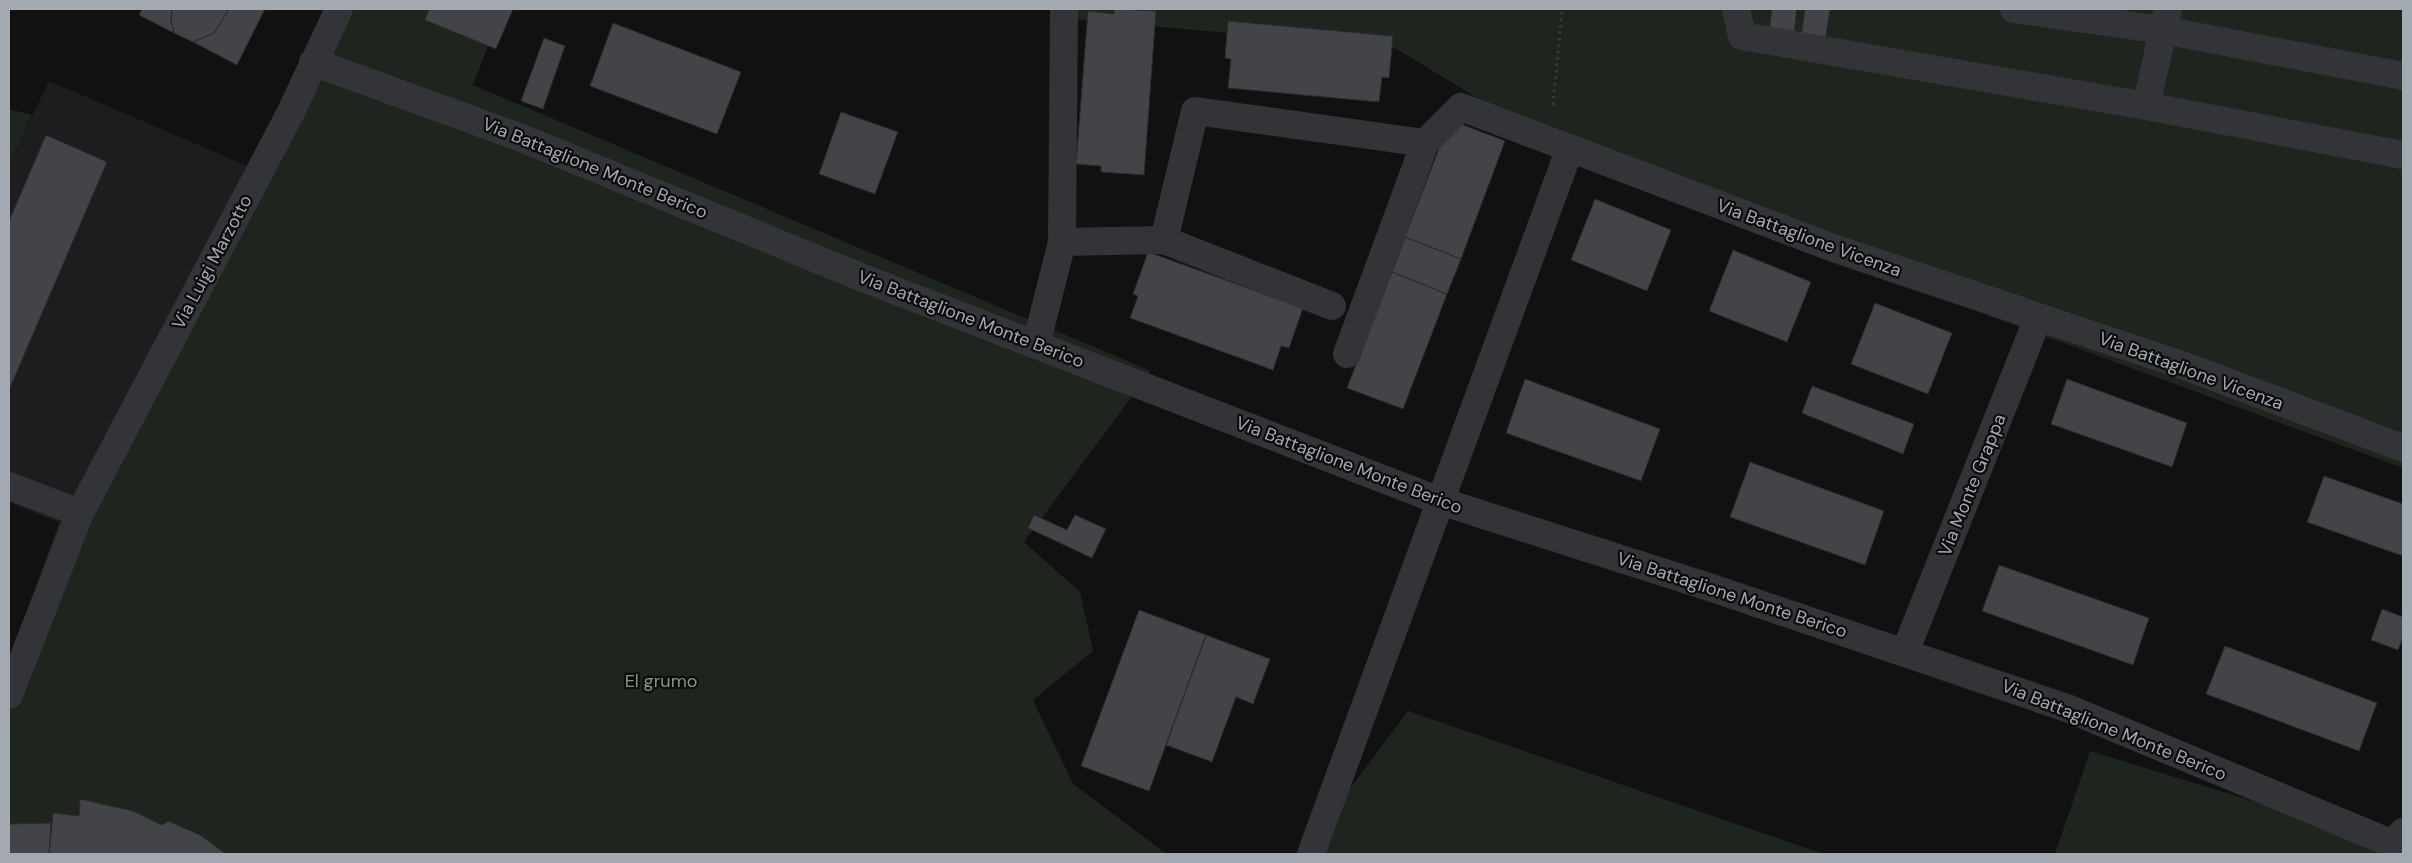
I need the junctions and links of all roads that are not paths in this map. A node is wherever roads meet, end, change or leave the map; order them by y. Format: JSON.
{"nodes":[{"id":1,"x":339,"y":9,"type":"edge"},
{"id":2,"x":1064,"y":9,"type":"edge"},
{"id":3,"x":1736,"y":9,"type":"edge"},
{"id":4,"x":2014,"y":9,"type":"edge"},
{"id":5,"x":2165,"y":19,"type":"edge"},
{"id":6,"x":313,"y":62,"type":"junction"},
{"id":7,"x":2403,"y":76,"type":"edge"},
{"id":8,"x":2146,"y":106,"type":"junction"},
{"id":9,"x":1425,"y":143,"type":"junction"},
{"id":10,"x":1560,"y":144,"type":"junction"},
{"id":11,"x":2403,"y":155,"type":"edge"},
{"id":12,"x":1164,"y":240,"type":"junction"},
{"id":13,"x":1062,"y":242,"type":"junction"},
{"id":14,"x":1332,"y":306,"type":"dead end"},
{"id":15,"x":2038,"y":318,"type":"junction"},
{"id":16,"x":1036,"y":345,"type":"junction"},
{"id":17,"x":1347,"y":354,"type":"dead end"},
{"id":18,"x":2403,"y":448,"type":"edge"},
{"id":19,"x":9,"y":486,"type":"edge"},
{"id":20,"x":1440,"y":501,"type":"junction"},
{"id":21,"x":80,"y":512,"type":"junction"},
{"id":22,"x":1905,"y":652,"type":"junction"},
{"id":23,"x":9,"y":695,"type":"edge"},
{"id":24,"x":2398,"y":838,"type":"edge"},
{"id":25,"x":1311,"y":854,"type":"edge"}],
"edges":[{"from":1,"to":6,"type":"street","name":"Via Luigi Marzotto"},
{"from":2,"to":13,"type":"street"},
{"from":3,"to":8,"type":"street"},
{"from":4,"to":5,"type":"street"},
{"from":5,"to":7,"type":"street"},
{"from":5,"to":8,"type":"street"},
{"from":6,"to":16,"type":"street","name":"Via Battaglione Monte Berico"},
{"from":6,"to":21,"type":"street","name":"Via Luigi Marzotto"},
{"from":8,"to":11,"type":"street"},
{"from":9,"to":10,"type":"street","name":"Via Battaglione Vicenza"},
{"from":9,"to":12,"type":"street"},
{"from":9,"to":17,"type":"street"},
{"from":10,"to":15,"type":"street","name":"Via Battaglione Vicenza"},
{"from":10,"to":20,"type":"street"},
{"from":12,"to":13,"type":"street"},
{"from":12,"to":14,"type":"street"},
{"from":13,"to":16,"type":"street"},
{"from":15,"to":18,"type":"street","name":"Via Battaglione Vicenza"},
{"from":15,"to":22,"type":"street","name":"Via Monte Grappa"},
{"from":16,"to":20,"type":"street","name":"Via Battaglione Monte Berico"},
{"from":19,"to":21,"type":"street"},
{"from":20,"to":22,"type":"street","name":"Via Battaglione Monte Berico"},
{"from":20,"to":25,"type":"street"},
{"from":21,"to":23,"type":"street","name":"Via Luigi Marzotto"},
{"from":22,"to":24,"type":"street","name":"Via Battaglione Monte Berico"}]}
